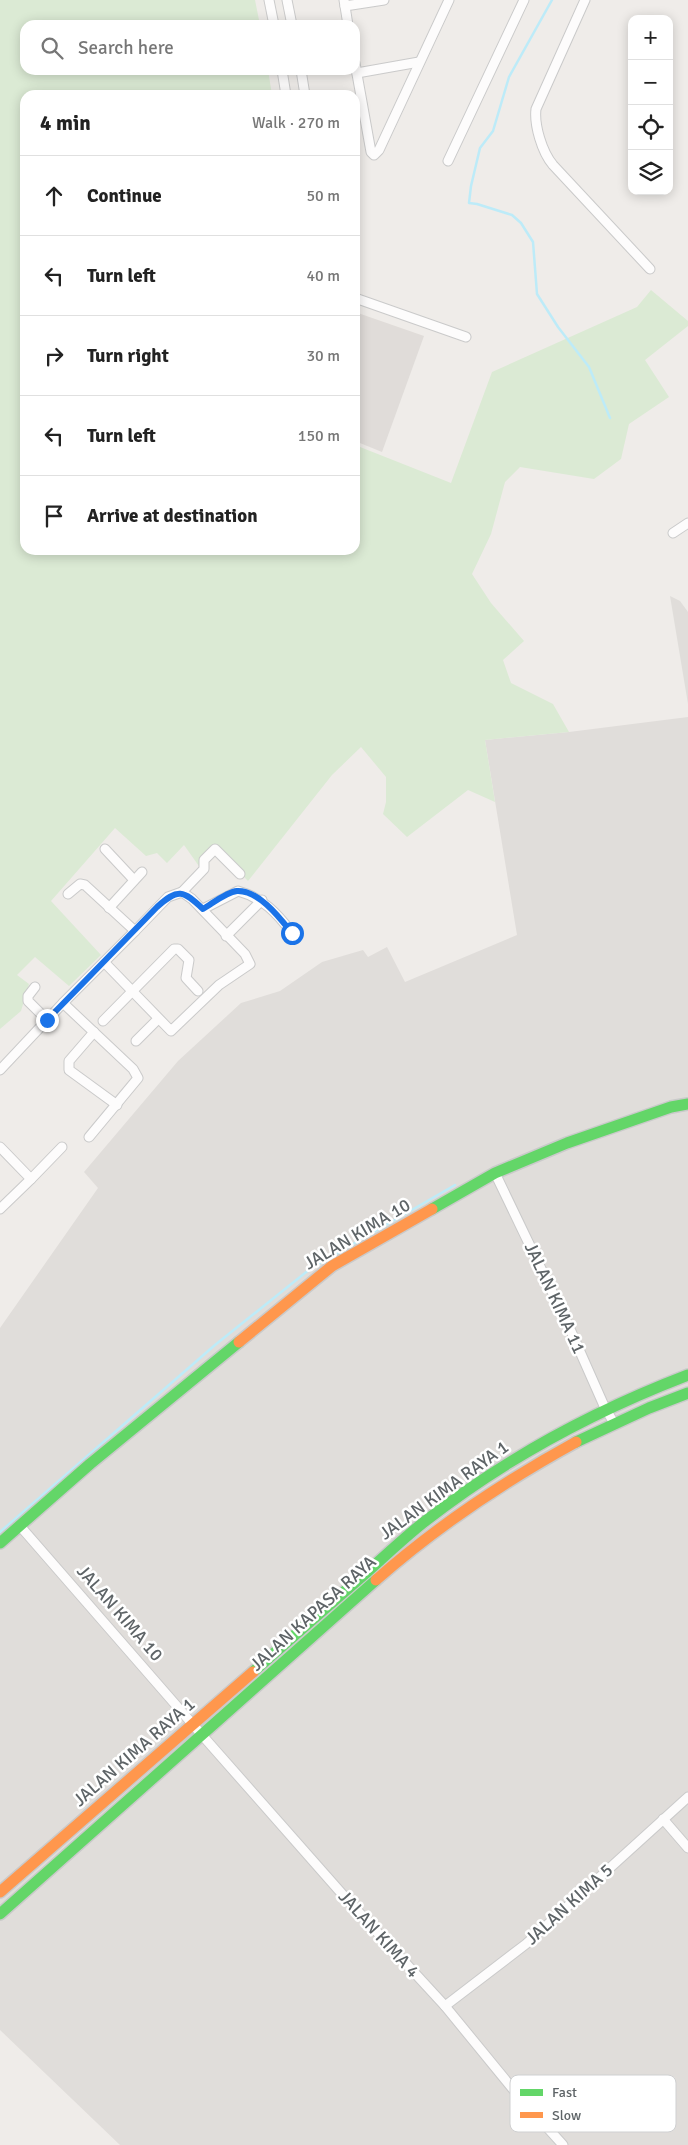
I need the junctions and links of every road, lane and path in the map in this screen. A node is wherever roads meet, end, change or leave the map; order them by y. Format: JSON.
{"nodes":[{"id":1,"x":270,"y":0,"type":"edge"},
{"id":2,"x":287,"y":0,"type":"edge"},
{"id":3,"x":384,"y":0,"type":"edge"},
{"id":4,"x":449,"y":0,"type":"edge"},
{"id":5,"x":524,"y":0,"type":"edge"},
{"id":6,"x":586,"y":0,"type":"edge"},
{"id":7,"x":345,"y":3,"type":"edge"},
{"id":8,"x":273,"y":20,"type":"edge"},
{"id":9,"x":291,"y":20,"type":"edge"},
{"id":10,"x":347,"y":20,"type":"edge"},
{"id":11,"x":419,"y":62,"type":"junction"},
{"id":12,"x":360,"y":72,"type":"edge"},
{"id":13,"x":283,"y":75,"type":"edge"},
{"id":14,"x":302,"y":75,"type":"edge"},
{"id":15,"x":357,"y":75,"type":"edge"},
{"id":16,"x":285,"y":90,"type":"edge"},
{"id":17,"x":304,"y":90,"type":"edge"},
{"id":18,"x":448,"y":161,"type":"dead end"},
{"id":19,"x":650,"y":269,"type":"dead end"},
{"id":20,"x":360,"y":300,"type":"edge"},
{"id":21,"x":466,"y":337,"type":"dead end"},
{"id":22,"x":688,"y":523,"type":"edge"},
{"id":23,"x":672,"y":533,"type":"dead end"},
{"id":24,"x":105,"y":848,"type":"dead end"},
{"id":25,"x":142,"y":872,"type":"dead end"},
{"id":26,"x":240,"y":874,"type":"dead end"},
{"id":27,"x":134,"y":880,"type":"junction"},
{"id":28,"x":182,"y":892,"type":"junction"},
{"id":29,"x":68,"y":894,"type":"dead end"},
{"id":30,"x":262,"y":900,"type":"junction"},
{"id":31,"x":108,"y":908,"type":"junction"},
{"id":32,"x":203,"y":909,"type":"junction"},
{"id":33,"x":135,"y":932,"type":"junction"},
{"id":34,"x":292,"y":933,"type":"dead end"},
{"id":35,"x":226,"y":936,"type":"junction"},
{"id":36,"x":104,"y":962,"type":"junction"},
{"id":37,"x":35,"y":987,"type":"dead end"},
{"id":38,"x":198,"y":991,"type":"dead end"},
{"id":39,"x":133,"y":992,"type":"junction"},
{"id":40,"x":64,"y":1003,"type":"junction"},
{"id":41,"x":158,"y":1019,"type":"junction"},
{"id":42,"x":47,"y":1020,"type":"junction"},
{"id":43,"x":103,"y":1021,"type":"dead end"},
{"id":44,"x":94,"y":1032,"type":"junction"},
{"id":45,"x":136,"y":1041,"type":"dead end"},
{"id":46,"x":0,"y":1070,"type":"edge"},
{"id":47,"x":688,"y":1104,"type":"edge"},
{"id":48,"x":117,"y":1105,"type":"junction"},
{"id":49,"x":89,"y":1137,"type":"dead end"},
{"id":50,"x":0,"y":1147,"type":"edge"},
{"id":51,"x":62,"y":1147,"type":"dead end"},
{"id":52,"x":495,"y":1173,"type":"junction"},
{"id":53,"x":31,"y":1179,"type":"junction"},
{"id":54,"x":0,"y":1209,"type":"edge"},
{"id":55,"x":688,"y":1375,"type":"edge"},
{"id":56,"x":688,"y":1393,"type":"edge"},
{"id":57,"x":605,"y":1408,"type":"junction"},
{"id":58,"x":614,"y":1423,"type":"junction"},
{"id":59,"x":20,"y":1526,"type":"junction"},
{"id":60,"x":0,"y":1543,"type":"edge"},
{"id":61,"x":192,"y":1724,"type":"junction"},
{"id":62,"x":202,"y":1736,"type":"junction"},
{"id":63,"x":688,"y":1796,"type":"edge"},
{"id":64,"x":663,"y":1819,"type":"junction"},
{"id":65,"x":688,"y":1848,"type":"edge"},
{"id":66,"x":0,"y":1892,"type":"edge"},
{"id":67,"x":0,"y":1914,"type":"edge"},
{"id":68,"x":446,"y":2006,"type":"junction"},
{"id":69,"x":510,"y":2085,"type":"edge"},
{"id":70,"x":551,"y":2132,"type":"edge"},
{"id":71,"x":563,"y":2145,"type":"edge"}],
"edges":[{"from":1,"to":8,"type":"street"},
{"from":2,"to":9,"type":"street"},
{"from":3,"to":7,"type":"street"},
{"from":4,"to":11,"type":"street"},
{"from":5,"to":18,"type":"street"},
{"from":6,"to":19,"type":"street"},
{"from":7,"to":10,"type":"street"},
{"from":11,"to":12,"type":"street"},
{"from":11,"to":15,"type":"street"},
{"from":13,"to":16,"type":"street"},
{"from":14,"to":17,"type":"street"},
{"from":20,"to":21,"type":"street"},
{"from":22,"to":23,"type":"street"},
{"from":24,"to":27,"type":"street"},
{"from":25,"to":27,"type":"street"},
{"from":26,"to":28,"type":"street"},
{"from":27,"to":31,"type":"street"},
{"from":28,"to":32,"type":"street"},
{"from":28,"to":33,"type":"street"},
{"from":29,"to":31,"type":"street"},
{"from":30,"to":32,"type":"street"},
{"from":30,"to":34,"type":"street"},
{"from":30,"to":35,"type":"street"},
{"from":31,"to":33,"type":"street"},
{"from":32,"to":35,"type":"street"},
{"from":33,"to":36,"type":"street"},
{"from":35,"to":41,"type":"street"},
{"from":36,"to":39,"type":"street"},
{"from":36,"to":40,"type":"street"},
{"from":37,"to":42,"type":"street"},
{"from":38,"to":39,"type":"street"},
{"from":39,"to":41,"type":"street"},
{"from":39,"to":43,"type":"street"},
{"from":40,"to":42,"type":"street"},
{"from":40,"to":44,"type":"street"},
{"from":41,"to":45,"type":"street"},
{"from":42,"to":46,"type":"street"},
{"from":44,"to":48,"type":"street"},
{"from":44,"to":48,"type":"street"},
{"from":47,"to":52,"type":"main road","name":"JALAN KIMA 10"},
{"from":48,"to":49,"type":"street"},
{"from":50,"to":53,"type":"street"},
{"from":51,"to":53,"type":"street"},
{"from":52,"to":57,"type":"street","name":"JALAN KIMA 11"},
{"from":52,"to":59,"type":"main road","name":"JALAN KIMA 10"},
{"from":53,"to":54,"type":"street"},
{"from":55,"to":57,"type":"main road","name":"JALAN KIMA RAYA 1"},
{"from":56,"to":58,"type":"main road","name":"JALAN KAPASA RAYA"},
{"from":57,"to":58,"type":"street","name":"JALAN KIMA 11"},
{"from":57,"to":61,"type":"main road","name":"JALAN KIMA RAYA 1"},
{"from":58,"to":62,"type":"main road","name":"JALAN KAPASA RAYA"},
{"from":59,"to":60,"type":"main road","name":"JALAN KIMA 10"},
{"from":59,"to":61,"type":"street","name":"JALAN KIMA 10"},
{"from":61,"to":62,"type":"street","name":"JALAN KIMA 4"},
{"from":61,"to":66,"type":"main road","name":"JALAN KIMA RAYA 1"},
{"from":62,"to":67,"type":"main road","name":"JALAN KAPASA RAYA"},
{"from":62,"to":68,"type":"street","name":"JALAN KIMA 4"},
{"from":63,"to":64,"type":"street","name":"JALAN KIMA 5"},
{"from":64,"to":65,"type":"street"},
{"from":64,"to":68,"type":"street","name":"JALAN KIMA 5"},
{"from":68,"to":69,"type":"street","name":"JALAN KIMA 4"},
{"from":70,"to":71,"type":"street","name":"JALAN KIMA 4"}]}
